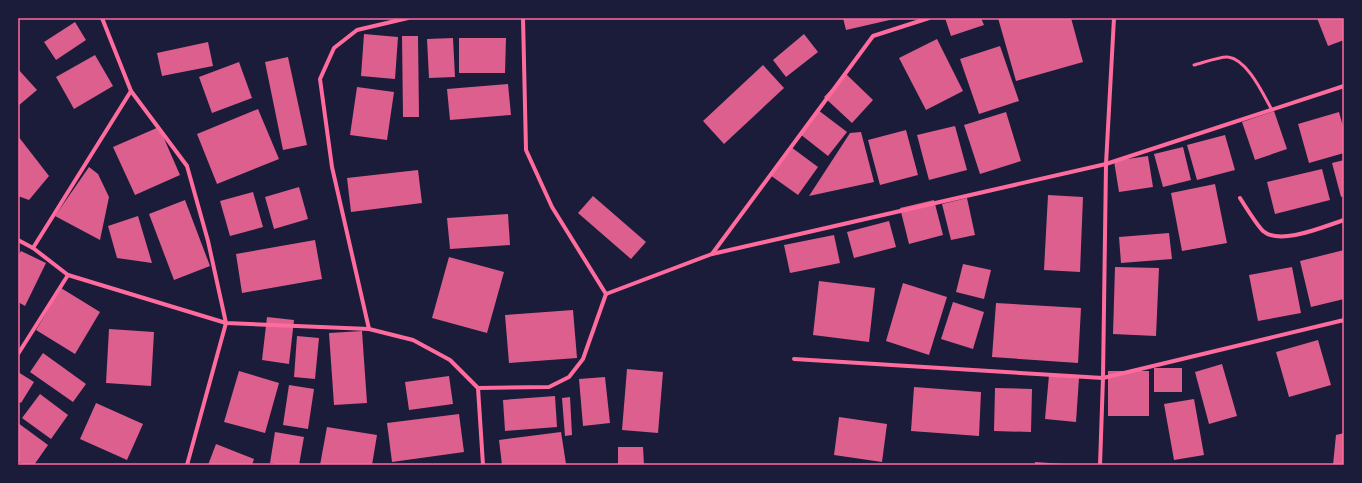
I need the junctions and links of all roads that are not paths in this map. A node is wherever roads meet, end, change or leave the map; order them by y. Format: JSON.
{"nodes":[{"id":1,"x":102,"y":18,"type":"edge"},
{"id":2,"x":408,"y":18,"type":"edge"},
{"id":3,"x":523,"y":18,"type":"edge"},
{"id":4,"x":929,"y":18,"type":"edge"},
{"id":5,"x":1114,"y":18,"type":"edge"},
{"id":6,"x":1194,"y":65,"type":"dead end"},
{"id":7,"x":1344,"y":86,"type":"edge"},
{"id":8,"x":131,"y":91,"type":"junction"},
{"id":9,"x":1272,"y":110,"type":"junction"},
{"id":10,"x":1106,"y":164,"type":"junction"},
{"id":11,"x":1240,"y":198,"type":"dead end"},
{"id":12,"x":1344,"y":220,"type":"edge"},
{"id":13,"x":18,"y":240,"type":"edge"},
{"id":14,"x":33,"y":248,"type":"junction"},
{"id":15,"x":712,"y":254,"type":"junction"},
{"id":16,"x":68,"y":275,"type":"junction"},
{"id":17,"x":606,"y":294,"type":"junction"},
{"id":18,"x":1344,"y":320,"type":"edge"},
{"id":19,"x":226,"y":323,"type":"junction"},
{"id":20,"x":369,"y":329,"type":"junction"},
{"id":21,"x":18,"y":354,"type":"edge"},
{"id":22,"x":794,"y":359,"type":"dead end"},
{"id":23,"x":1103,"y":378,"type":"junction"},
{"id":24,"x":478,"y":388,"type":"junction"},
{"id":25,"x":187,"y":465,"type":"edge"},
{"id":26,"x":483,"y":465,"type":"edge"},
{"id":27,"x":1100,"y":465,"type":"edge"}],
"edges":[{"from":1,"to":8,"type":"street"},
{"from":2,"to":20,"type":"street"},
{"from":3,"to":17,"type":"street"},
{"from":4,"to":15,"type":"street"},
{"from":5,"to":10,"type":"street"},
{"from":6,"to":9,"type":"lane"},
{"from":7,"to":9,"type":"street"},
{"from":8,"to":14,"type":"street"},
{"from":8,"to":19,"type":"street"},
{"from":9,"to":10,"type":"street"},
{"from":10,"to":15,"type":"street"},
{"from":10,"to":23,"type":"street"},
{"from":11,"to":12,"type":"street"},
{"from":13,"to":14,"type":"street"},
{"from":14,"to":16,"type":"street"},
{"from":15,"to":17,"type":"street"},
{"from":16,"to":19,"type":"street"},
{"from":16,"to":21,"type":"street"},
{"from":17,"to":24,"type":"street"},
{"from":18,"to":23,"type":"street"},
{"from":19,"to":20,"type":"street"},
{"from":19,"to":25,"type":"street"},
{"from":20,"to":24,"type":"street"},
{"from":22,"to":23,"type":"street"},
{"from":23,"to":27,"type":"street"},
{"from":24,"to":26,"type":"street"}]}
